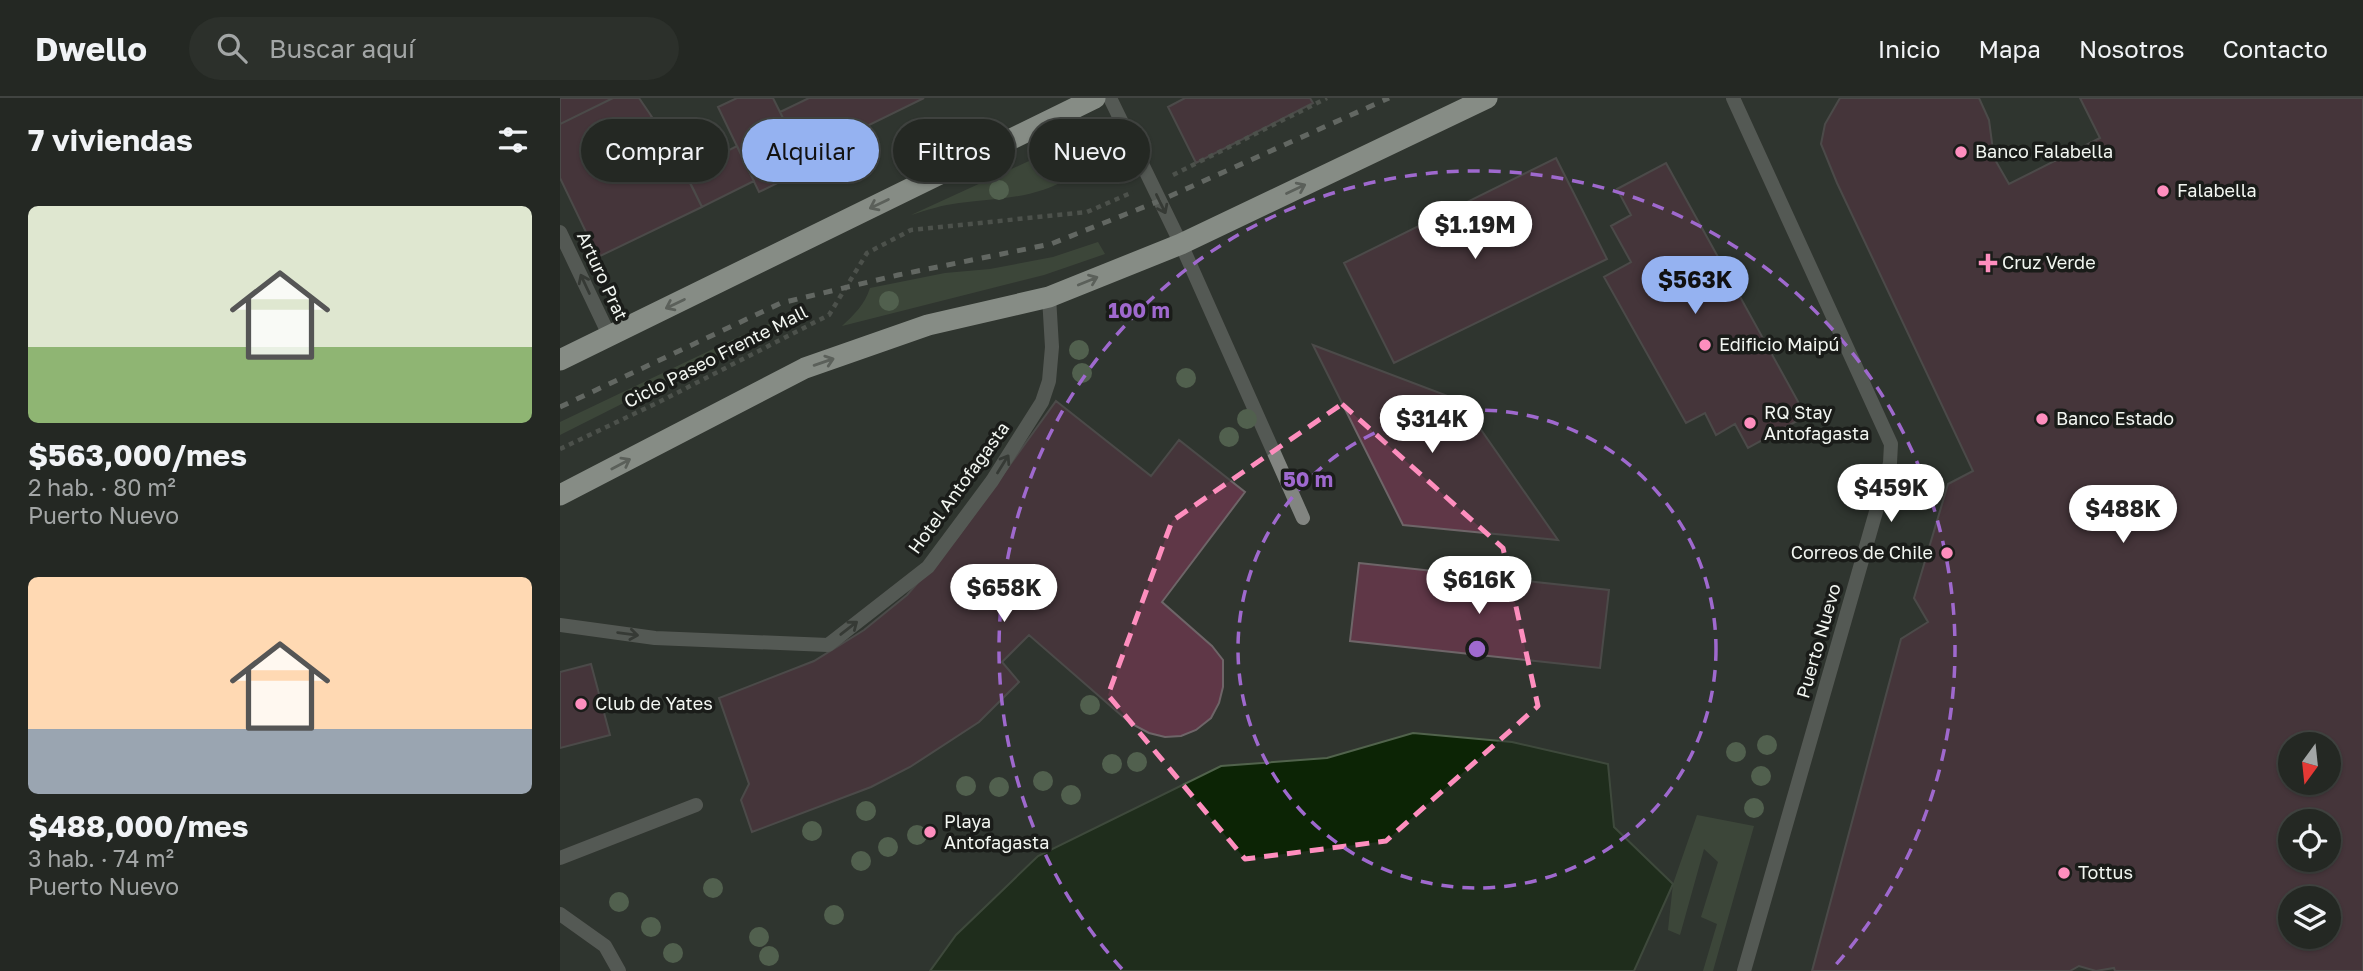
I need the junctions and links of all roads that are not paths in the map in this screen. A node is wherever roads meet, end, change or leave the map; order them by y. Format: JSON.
{"nodes":[{"id":1,"x":1095,"y":98,"type":"edge"},
{"id":2,"x":1110,"y":98,"type":"edge"},
{"id":3,"x":1488,"y":98,"type":"edge"},
{"id":4,"x":1733,"y":98,"type":"edge"},
{"id":5,"x":560,"y":232,"type":"edge"},
{"id":6,"x":1181,"y":244,"type":"junction"},
{"id":7,"x":1049,"y":297,"type":"junction"},
{"id":8,"x":610,"y":337,"type":"junction"},
{"id":9,"x":560,"y":360,"type":"edge"},
{"id":10,"x":560,"y":495,"type":"edge"},
{"id":11,"x":1303,"y":518,"type":"dead end"},
{"id":12,"x":560,"y":625,"type":"edge"},
{"id":13,"x":695,"y":805,"type":"dead end"},
{"id":14,"x":560,"y":859,"type":"edge"},
{"id":15,"x":560,"y":914,"type":"edge"},
{"id":16,"x":619,"y":971,"type":"edge"},
{"id":17,"x":1744,"y":971,"type":"edge"}],
"edges":[{"from":1,"to":8,"type":"highway","one_way":true},
{"from":2,"to":6,"type":"street","one_way":true},
{"from":6,"to":3,"type":"highway","one_way":true},
{"from":4,"to":17,"type":"street","name":"Puerto Nuevo"},
{"from":8,"to":5,"type":"street","name":"Arturo Prat","one_way":true},
{"from":7,"to":6,"type":"highway","one_way":true},
{"from":6,"to":11,"type":"street"},
{"from":10,"to":7,"type":"highway","one_way":true},
{"from":12,"to":7,"type":"street","name":"Hotel Antofagasta","one_way":true},
{"from":8,"to":9,"type":"highway"},
{"from":13,"to":14,"type":"street"},
{"from":15,"to":16,"type":"street"}]}
